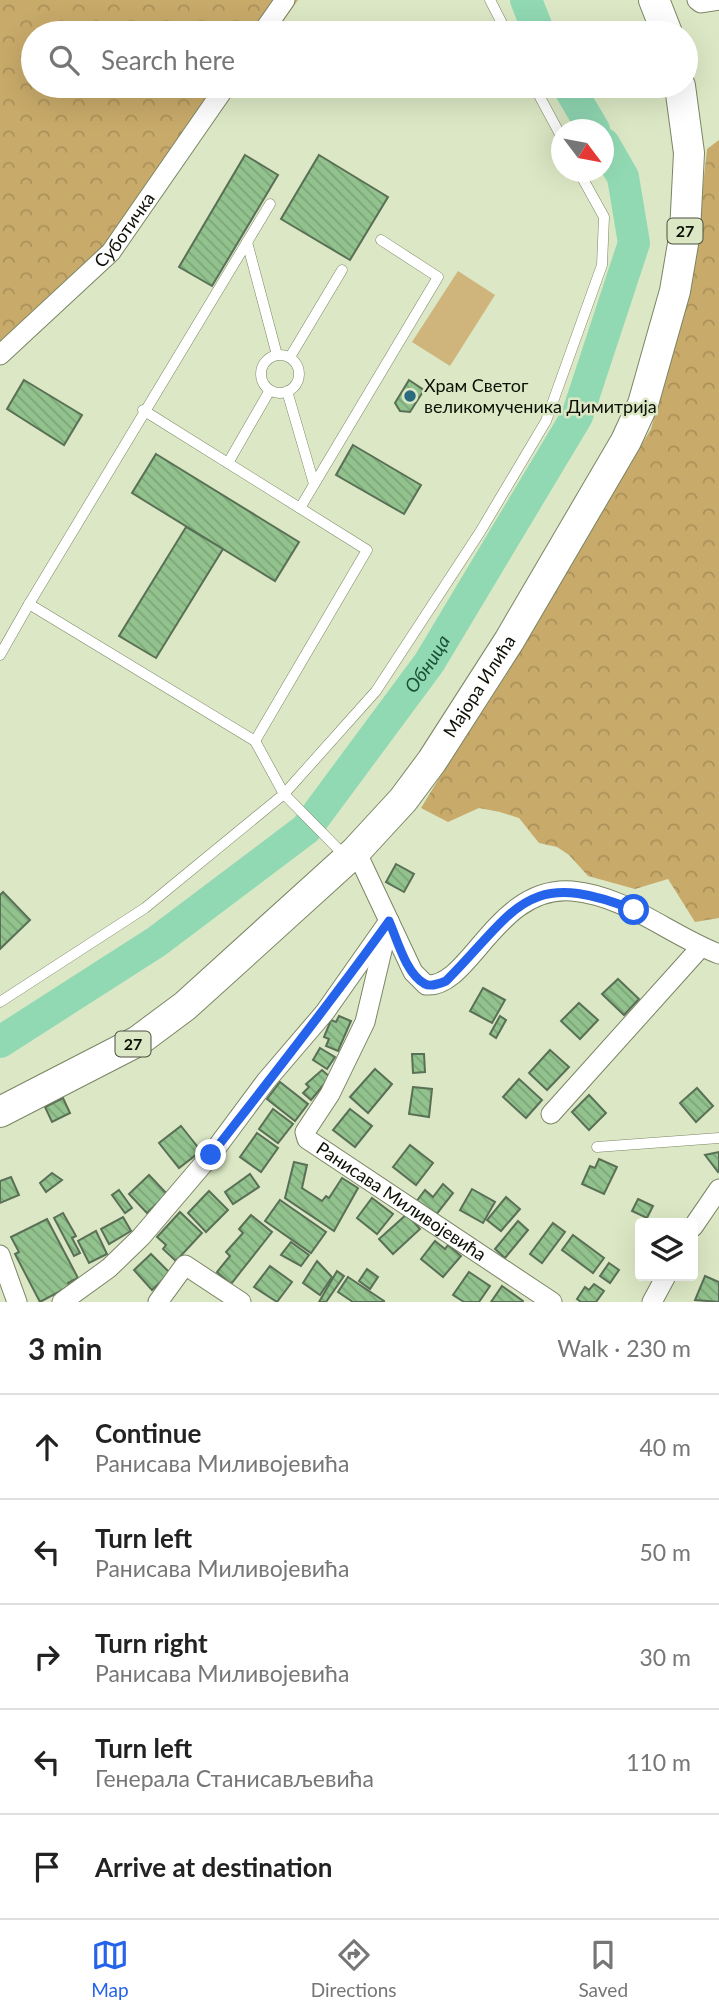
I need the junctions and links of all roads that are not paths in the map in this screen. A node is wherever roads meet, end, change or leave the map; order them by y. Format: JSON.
{"nodes":[{"id":1,"x":285,"y":0,"type":"edge"},
{"id":2,"x":490,"y":0,"type":"edge"},
{"id":3,"x":654,"y":0,"type":"edge"},
{"id":4,"x":697,"y":0,"type":"edge"},
{"id":5,"x":719,"y":0,"type":"edge"},
{"id":6,"x":270,"y":21,"type":"edge"},
{"id":7,"x":501,"y":21,"type":"edge"},
{"id":8,"x":662,"y":21,"type":"edge"},
{"id":9,"x":218,"y":98,"type":"edge"},
{"id":10,"x":540,"y":98,"type":"edge"},
{"id":11,"x":682,"y":98,"type":"edge"},
{"id":12,"x":552,"y":119,"type":"edge"},
{"id":13,"x":585,"y":182,"type":"edge"},
{"id":14,"x":270,"y":204,"type":"dead end"},
{"id":15,"x":380,"y":240,"type":"dead end"},
{"id":16,"x":247,"y":242,"type":"junction"},
{"id":17,"x":342,"y":271,"type":"dead end"},
{"id":18,"x":0,"y":355,"type":"edge"},
{"id":19,"x":277,"y":355,"type":"junction"},
{"id":20,"x":290,"y":357,"type":"junction"},
{"id":21,"x":270,"y":390,"type":"junction"},
{"id":22,"x":287,"y":391,"type":"junction"},
{"id":23,"x":143,"y":410,"type":"junction"},
{"id":24,"x":228,"y":463,"type":"junction"},
{"id":25,"x":314,"y":484,"type":"junction"},
{"id":26,"x":300,"y":508,"type":"junction"},
{"id":27,"x":29,"y":604,"type":"junction"},
{"id":28,"x":0,"y":655,"type":"edge"},
{"id":29,"x":255,"y":741,"type":"junction"},
{"id":30,"x":287,"y":797,"type":"junction"},
{"id":31,"x":345,"y":850,"type":"junction"},
{"id":32,"x":389,"y":921,"type":"junction"},
{"id":33,"x":710,"y":951,"type":"edge"},
{"id":34,"x":0,"y":1002,"type":"edge"},
{"id":35,"x":0,"y":1112,"type":"edge"},
{"id":36,"x":551,"y":1114,"type":"dead end"},
{"id":37,"x":719,"y":1138,"type":"edge"},
{"id":38,"x":597,"y":1147,"type":"dead end"},
{"id":39,"x":716,"y":1196,"type":"edge"},
{"id":40,"x":698,"y":1220,"type":"edge"},
{"id":41,"x":0,"y":1255,"type":"edge"},
{"id":42,"x":665,"y":1281,"type":"edge"},
{"id":43,"x":660,"y":1299,"type":"edge"},
{"id":44,"x":17,"y":1302,"type":"edge"},
{"id":45,"x":62,"y":1302,"type":"edge"},
{"id":46,"x":158,"y":1302,"type":"edge"},
{"id":47,"x":241,"y":1302,"type":"edge"},
{"id":48,"x":552,"y":1302,"type":"edge"}],
"edges":[{"from":1,"to":6,"type":"street"},
{"from":2,"to":7,"type":"lane"},
{"from":3,"to":8,"type":"main road"},
{"from":4,"to":5,"type":"street"},
{"from":9,"to":18,"type":"street","name":"Суботичка"},
{"from":10,"to":12,"type":"lane"},
{"from":11,"to":31,"type":"main road","name":"Мајора Илића","number":"27"},
{"from":13,"to":30,"type":"lane"},
{"from":14,"to":16,"type":"lane"},
{"from":15,"to":25,"type":"lane"},
{"from":16,"to":19,"type":"lane"},
{"from":16,"to":23,"type":"lane"},
{"from":17,"to":20,"type":"lane"},
{"from":19,"to":20,"type":"lane"},
{"from":19,"to":21,"type":"lane"},
{"from":20,"to":22,"type":"lane"},
{"from":21,"to":22,"type":"lane"},
{"from":21,"to":24,"type":"lane"},
{"from":22,"to":25,"type":"lane"},
{"from":23,"to":24,"type":"lane"},
{"from":23,"to":27,"type":"lane"},
{"from":24,"to":26,"type":"lane"},
{"from":25,"to":26,"type":"lane"},
{"from":26,"to":29,"type":"lane"},
{"from":27,"to":28,"type":"lane"},
{"from":27,"to":29,"type":"lane"},
{"from":29,"to":30,"type":"lane"},
{"from":30,"to":31,"type":"lane"},
{"from":30,"to":34,"type":"lane"},
{"from":31,"to":32,"type":"street"},
{"from":31,"to":35,"type":"main road","name":"Мајора Илића","number":"27"},
{"from":32,"to":33,"type":"street"},
{"from":32,"to":45,"type":"street"},
{"from":32,"to":48,"type":"street","name":"Ранисава Миливојевића"},
{"from":33,"to":36,"type":"street"},
{"from":37,"to":38,"type":"lane"},
{"from":39,"to":40,"type":"street"},
{"from":41,"to":44,"type":"street"},
{"from":42,"to":43,"type":"street"},
{"from":46,"to":47,"type":"street"}]}
